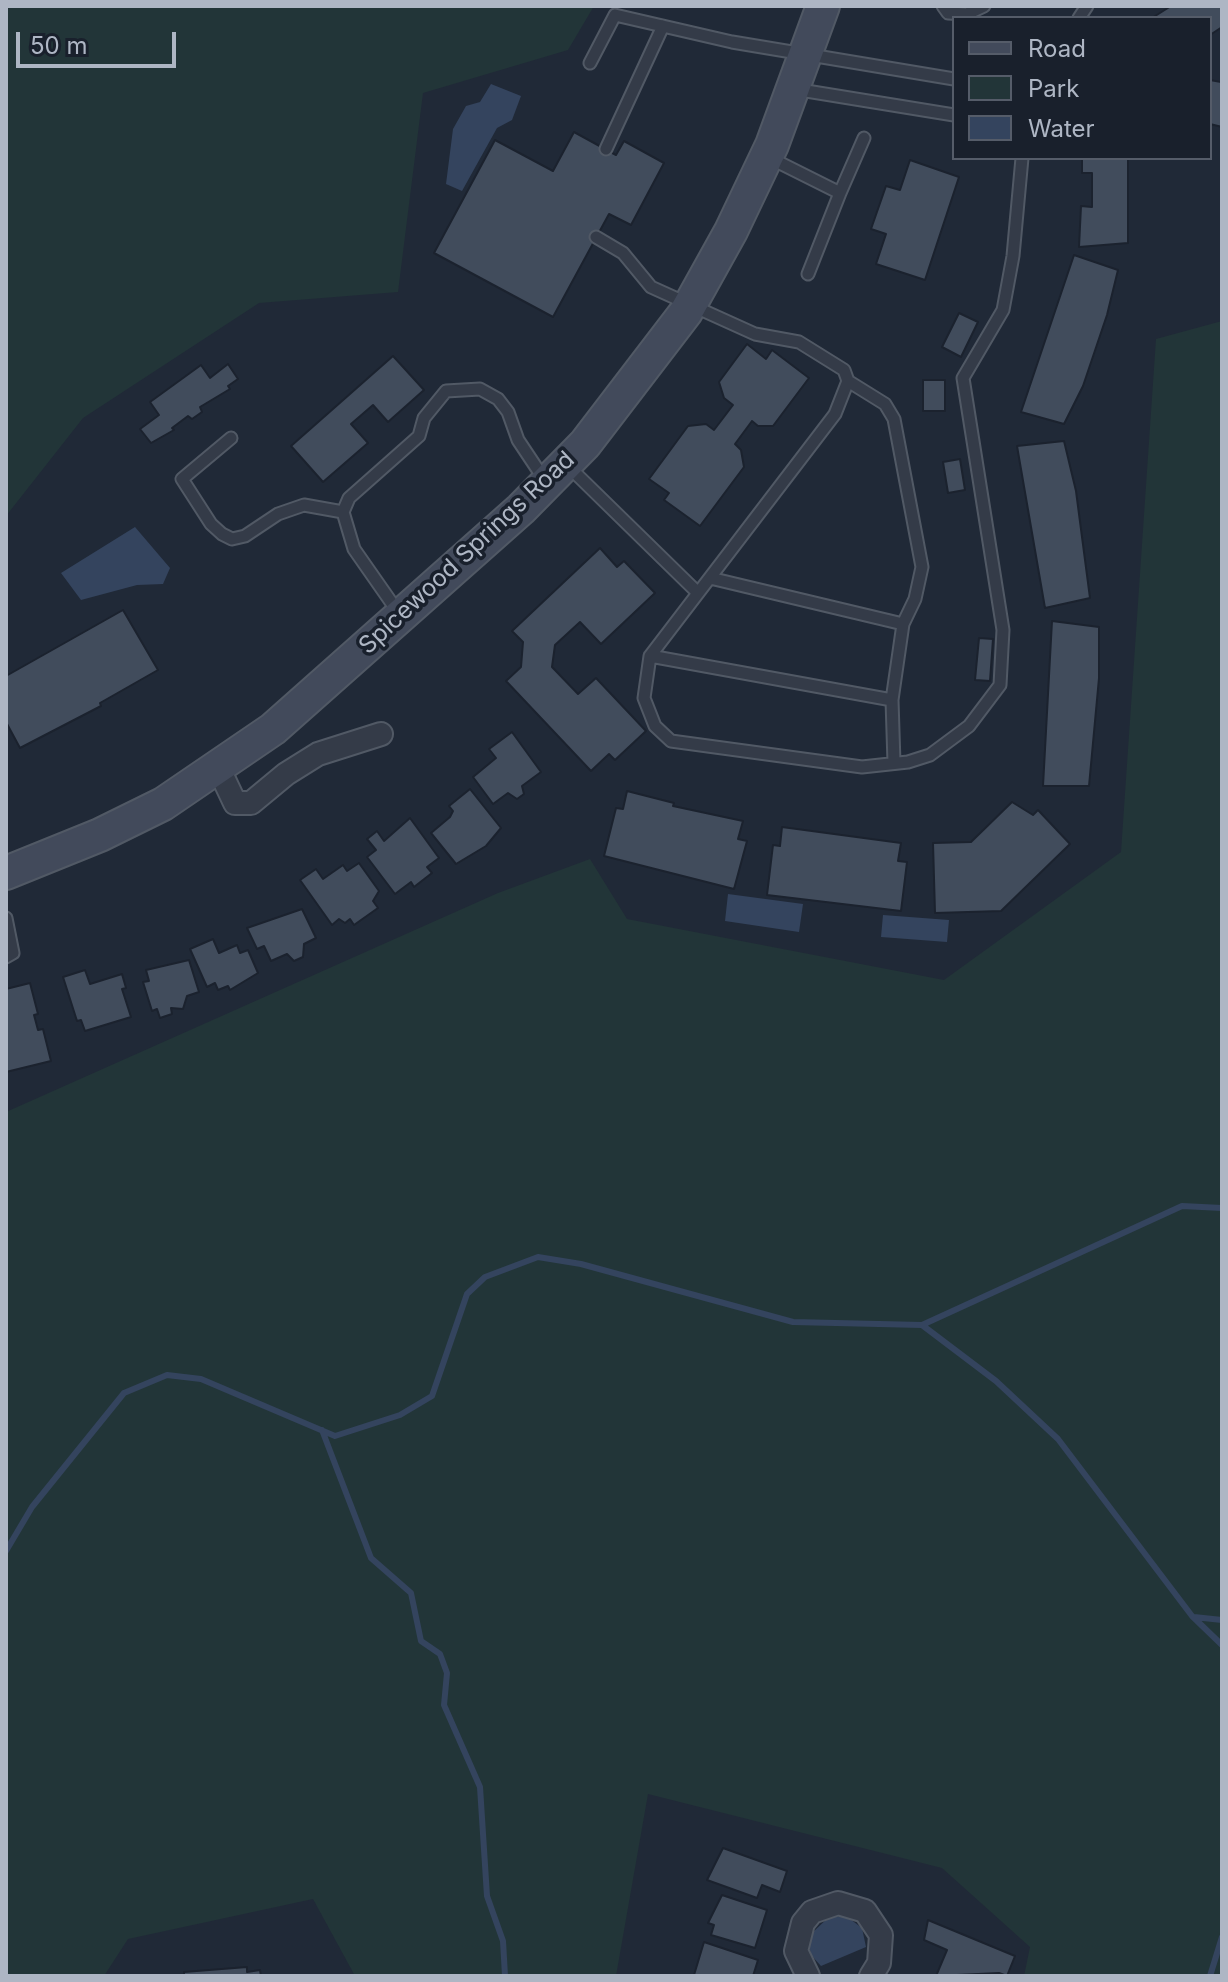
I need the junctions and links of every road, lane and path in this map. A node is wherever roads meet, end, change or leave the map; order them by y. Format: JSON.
{"nodes":[{"id":1,"x":823,"y":6,"type":"edge"},
{"id":2,"x":943,"y":6,"type":"edge"},
{"id":3,"x":984,"y":6,"type":"edge"},
{"id":4,"x":663,"y":26,"type":"junction"},
{"id":5,"x":805,"y":55,"type":"junction"},
{"id":6,"x":590,"y":63,"type":"dead end"},
{"id":7,"x":952,"y":79,"type":"edge"},
{"id":8,"x":793,"y":89,"type":"junction"},
{"id":9,"x":952,"y":115,"type":"edge"},
{"id":10,"x":864,"y":138,"type":"dead end"},
{"id":11,"x":606,"y":149,"type":"dead end"},
{"id":12,"x":767,"y":157,"type":"junction"},
{"id":13,"x":1022,"y":160,"type":"edge"},
{"id":14,"x":840,"y":193,"type":"junction"},
{"id":15,"x":596,"y":237,"type":"dead end"},
{"id":16,"x":808,"y":274,"type":"dead end"},
{"id":17,"x":690,"y":306,"type":"junction"},
{"id":18,"x":848,"y":381,"type":"junction"},
{"id":19,"x":231,"y":438,"type":"dead end"},
{"id":20,"x":556,"y":473,"type":"junction"},
{"id":21,"x":343,"y":512,"type":"junction"},
{"id":22,"x":710,"y":578,"type":"junction"},
{"id":23,"x":698,"y":593,"type":"junction"},
{"id":24,"x":401,"y":616,"type":"junction"},
{"id":25,"x":903,"y":624,"type":"junction"},
{"id":26,"x":650,"y":656,"type":"junction"},
{"id":27,"x":892,"y":700,"type":"junction"},
{"id":28,"x":381,"y":734,"type":"dead end"},
{"id":29,"x":894,"y":763,"type":"junction"},
{"id":30,"x":218,"y":767,"type":"junction"},
{"id":31,"x":6,"y":873,"type":"edge"},
{"id":32,"x":6,"y":918,"type":"edge"},
{"id":33,"x":6,"y":957,"type":"edge"},
{"id":34,"x":808,"y":1976,"type":"edge"},
{"id":35,"x":871,"y":1976,"type":"edge"}],
"edges":[{"from":1,"to":5,"type":"main road","name":"Spicewood Springs Road"},
{"from":2,"to":3,"type":"lane"},
{"from":4,"to":5,"type":"lane"},
{"from":4,"to":6,"type":"lane"},
{"from":4,"to":11,"type":"lane"},
{"from":5,"to":7,"type":"lane"},
{"from":5,"to":8,"type":"main road","name":"Spicewood Springs Road"},
{"from":8,"to":9,"type":"lane"},
{"from":8,"to":12,"type":"main road","name":"Spicewood Springs Road"},
{"from":10,"to":14,"type":"lane"},
{"from":12,"to":14,"type":"lane"},
{"from":12,"to":17,"type":"main road","name":"Spicewood Springs Road"},
{"from":13,"to":29,"type":"lane"},
{"from":14,"to":16,"type":"lane"},
{"from":15,"to":17,"type":"lane"},
{"from":17,"to":18,"type":"lane"},
{"from":17,"to":20,"type":"main road","name":"Spicewood Springs Road"},
{"from":18,"to":22,"type":"lane"},
{"from":18,"to":25,"type":"lane"},
{"from":19,"to":21,"type":"lane"},
{"from":20,"to":21,"type":"lane"},
{"from":20,"to":23,"type":"lane"},
{"from":20,"to":24,"type":"main road","name":"Spicewood Springs Road"},
{"from":21,"to":24,"type":"lane"},
{"from":22,"to":23,"type":"lane"},
{"from":22,"to":25,"type":"lane"},
{"from":23,"to":26,"type":"lane"},
{"from":24,"to":30,"type":"main road","name":"Spicewood Springs Road"},
{"from":25,"to":27,"type":"lane"},
{"from":26,"to":27,"type":"lane"},
{"from":26,"to":29,"type":"lane"},
{"from":27,"to":29,"type":"lane"},
{"from":28,"to":30,"type":"street"},
{"from":30,"to":31,"type":"main road","name":"Spicewood Springs Road"},
{"from":32,"to":33,"type":"lane"},
{"from":34,"to":35,"type":"street"}]}
